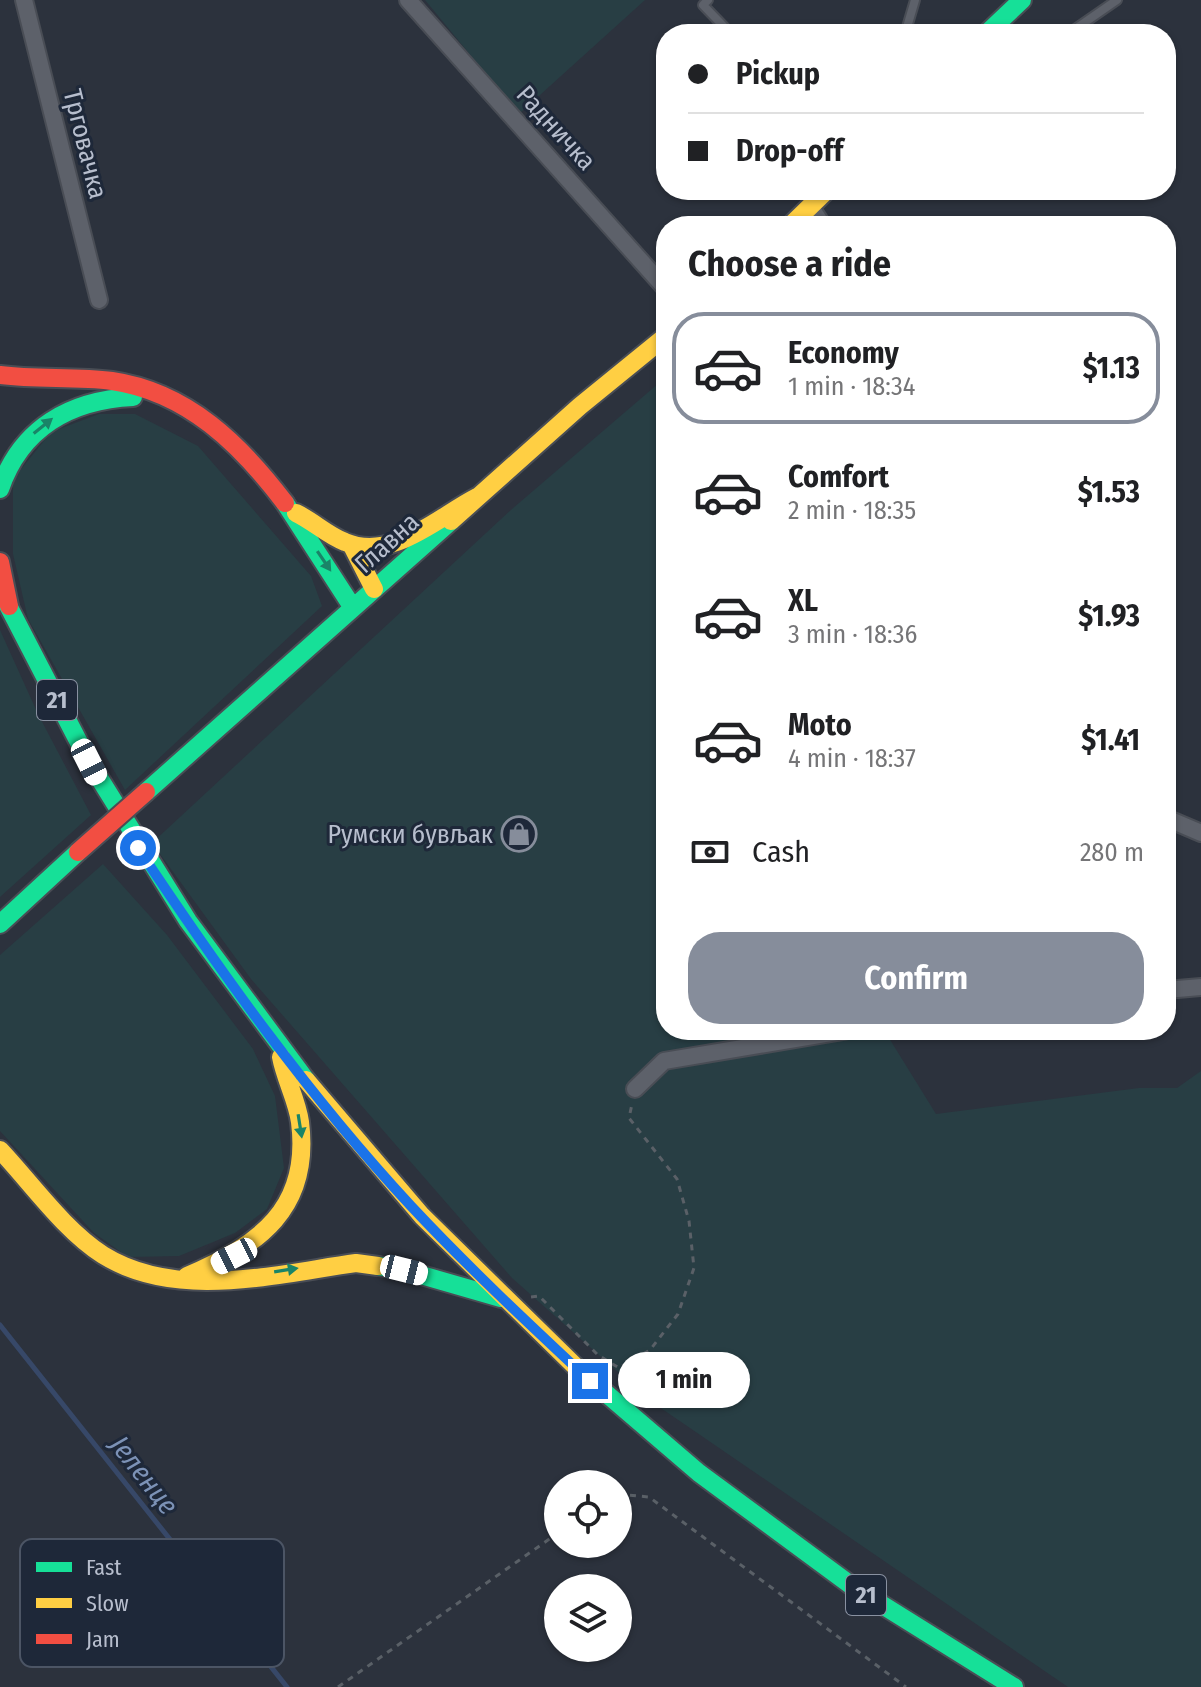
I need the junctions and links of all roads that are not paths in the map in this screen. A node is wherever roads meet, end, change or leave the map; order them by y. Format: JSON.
{"nodes":[{"id":1,"x":24,"y":0,"type":"edge"},
{"id":2,"x":408,"y":0,"type":"edge"},
{"id":3,"x":708,"y":0,"type":"edge"},
{"id":4,"x":1022,"y":0,"type":"edge"},
{"id":5,"x":1117,"y":0,"type":"edge"},
{"id":6,"x":913,"y":2,"type":"edge"},
{"id":7,"x":721,"y":24,"type":"edge"},
{"id":8,"x":908,"y":24,"type":"edge"},
{"id":9,"x":997,"y":24,"type":"edge"},
{"id":10,"x":1082,"y":24,"type":"edge"},
{"id":11,"x":816,"y":200,"type":"edge"},
{"id":12,"x":810,"y":206,"type":"junction"},
{"id":13,"x":800,"y":216,"type":"edge"},
{"id":14,"x":816,"y":216,"type":"edge"},
{"id":15,"x":656,"y":278,"type":"edge"},
{"id":16,"x":99,"y":300,"type":"dead end"},
{"id":17,"x":656,"y":345,"type":"edge"},
{"id":18,"x":0,"y":375,"type":"edge"},
{"id":19,"x":167,"y":397,"type":"junction"},
{"id":20,"x":0,"y":489,"type":"edge"},
{"id":21,"x":477,"y":497,"type":"junction"},
{"id":22,"x":296,"y":513,"type":"junction"},
{"id":23,"x":351,"y":544,"type":"junction"},
{"id":24,"x":0,"y":562,"type":"edge"},
{"id":25,"x":374,"y":589,"type":"junction"},
{"id":26,"x":0,"y":590,"type":"edge"},
{"id":27,"x":353,"y":608,"type":"junction"},
{"id":28,"x":11,"y":612,"type":"junction"},
{"id":29,"x":1176,"y":822,"type":"edge"},
{"id":30,"x":1201,"y":833,"type":"edge"},
{"id":31,"x":0,"y":924,"type":"edge"},
{"id":32,"x":1201,"y":987,"type":"edge"},
{"id":33,"x":1176,"y":989,"type":"edge"},
{"id":34,"x":789,"y":1040,"type":"edge"},
{"id":35,"x":281,"y":1051,"type":"junction"},
{"id":36,"x":635,"y":1089,"type":"road end"},
{"id":37,"x":0,"y":1150,"type":"edge"},
{"id":38,"x":181,"y":1278,"type":"junction"},
{"id":39,"x":501,"y":1298,"type":"junction"},
{"id":40,"x":1014,"y":1687,"type":"edge"}],
"edges":[{"from":1,"to":16,"type":"street","name":"Трговачка"},
{"from":2,"to":15,"type":"street","name":"Радничка"},
{"from":3,"to":7,"type":"lane"},
{"from":4,"to":9,"type":"main road"},
{"from":5,"to":10,"type":"lane"},
{"from":6,"to":8,"type":"lane"},
{"from":11,"to":12,"type":"main road"},
{"from":12,"to":13,"type":"main road"},
{"from":12,"to":14,"type":"street"},
{"from":17,"to":21,"type":"main road","name":"Главна"},
{"from":18,"to":19,"type":"main road"},
{"from":20,"to":19,"type":"main road","one_way":true},
{"from":19,"to":22,"type":"main road"},
{"from":21,"to":23,"type":"main road"},
{"from":21,"to":25,"type":"main road","name":"Главна"},
{"from":22,"to":23,"type":"main road"},
{"from":22,"to":27,"type":"main road","one_way":true},
{"from":23,"to":25,"type":"main road"},
{"from":24,"to":28,"type":"main road"},
{"from":25,"to":27,"type":"main road","name":"Главна"},
{"from":26,"to":28,"type":"main road","number":"21"},
{"from":27,"to":31,"type":"main road","name":"Главна","bridge":true},
{"from":28,"to":35,"type":"main road","number":"21"},
{"from":29,"to":30,"type":"street"},
{"from":32,"to":33,"type":"street"},
{"from":34,"to":36,"type":"street"},
{"from":35,"to":38,"type":"main road","one_way":true},
{"from":35,"to":39,"type":"main road","number":"21"},
{"from":37,"to":38,"type":"main road"},
{"from":38,"to":39,"type":"main road","one_way":true},
{"from":39,"to":40,"type":"main road","number":"21"}]}
